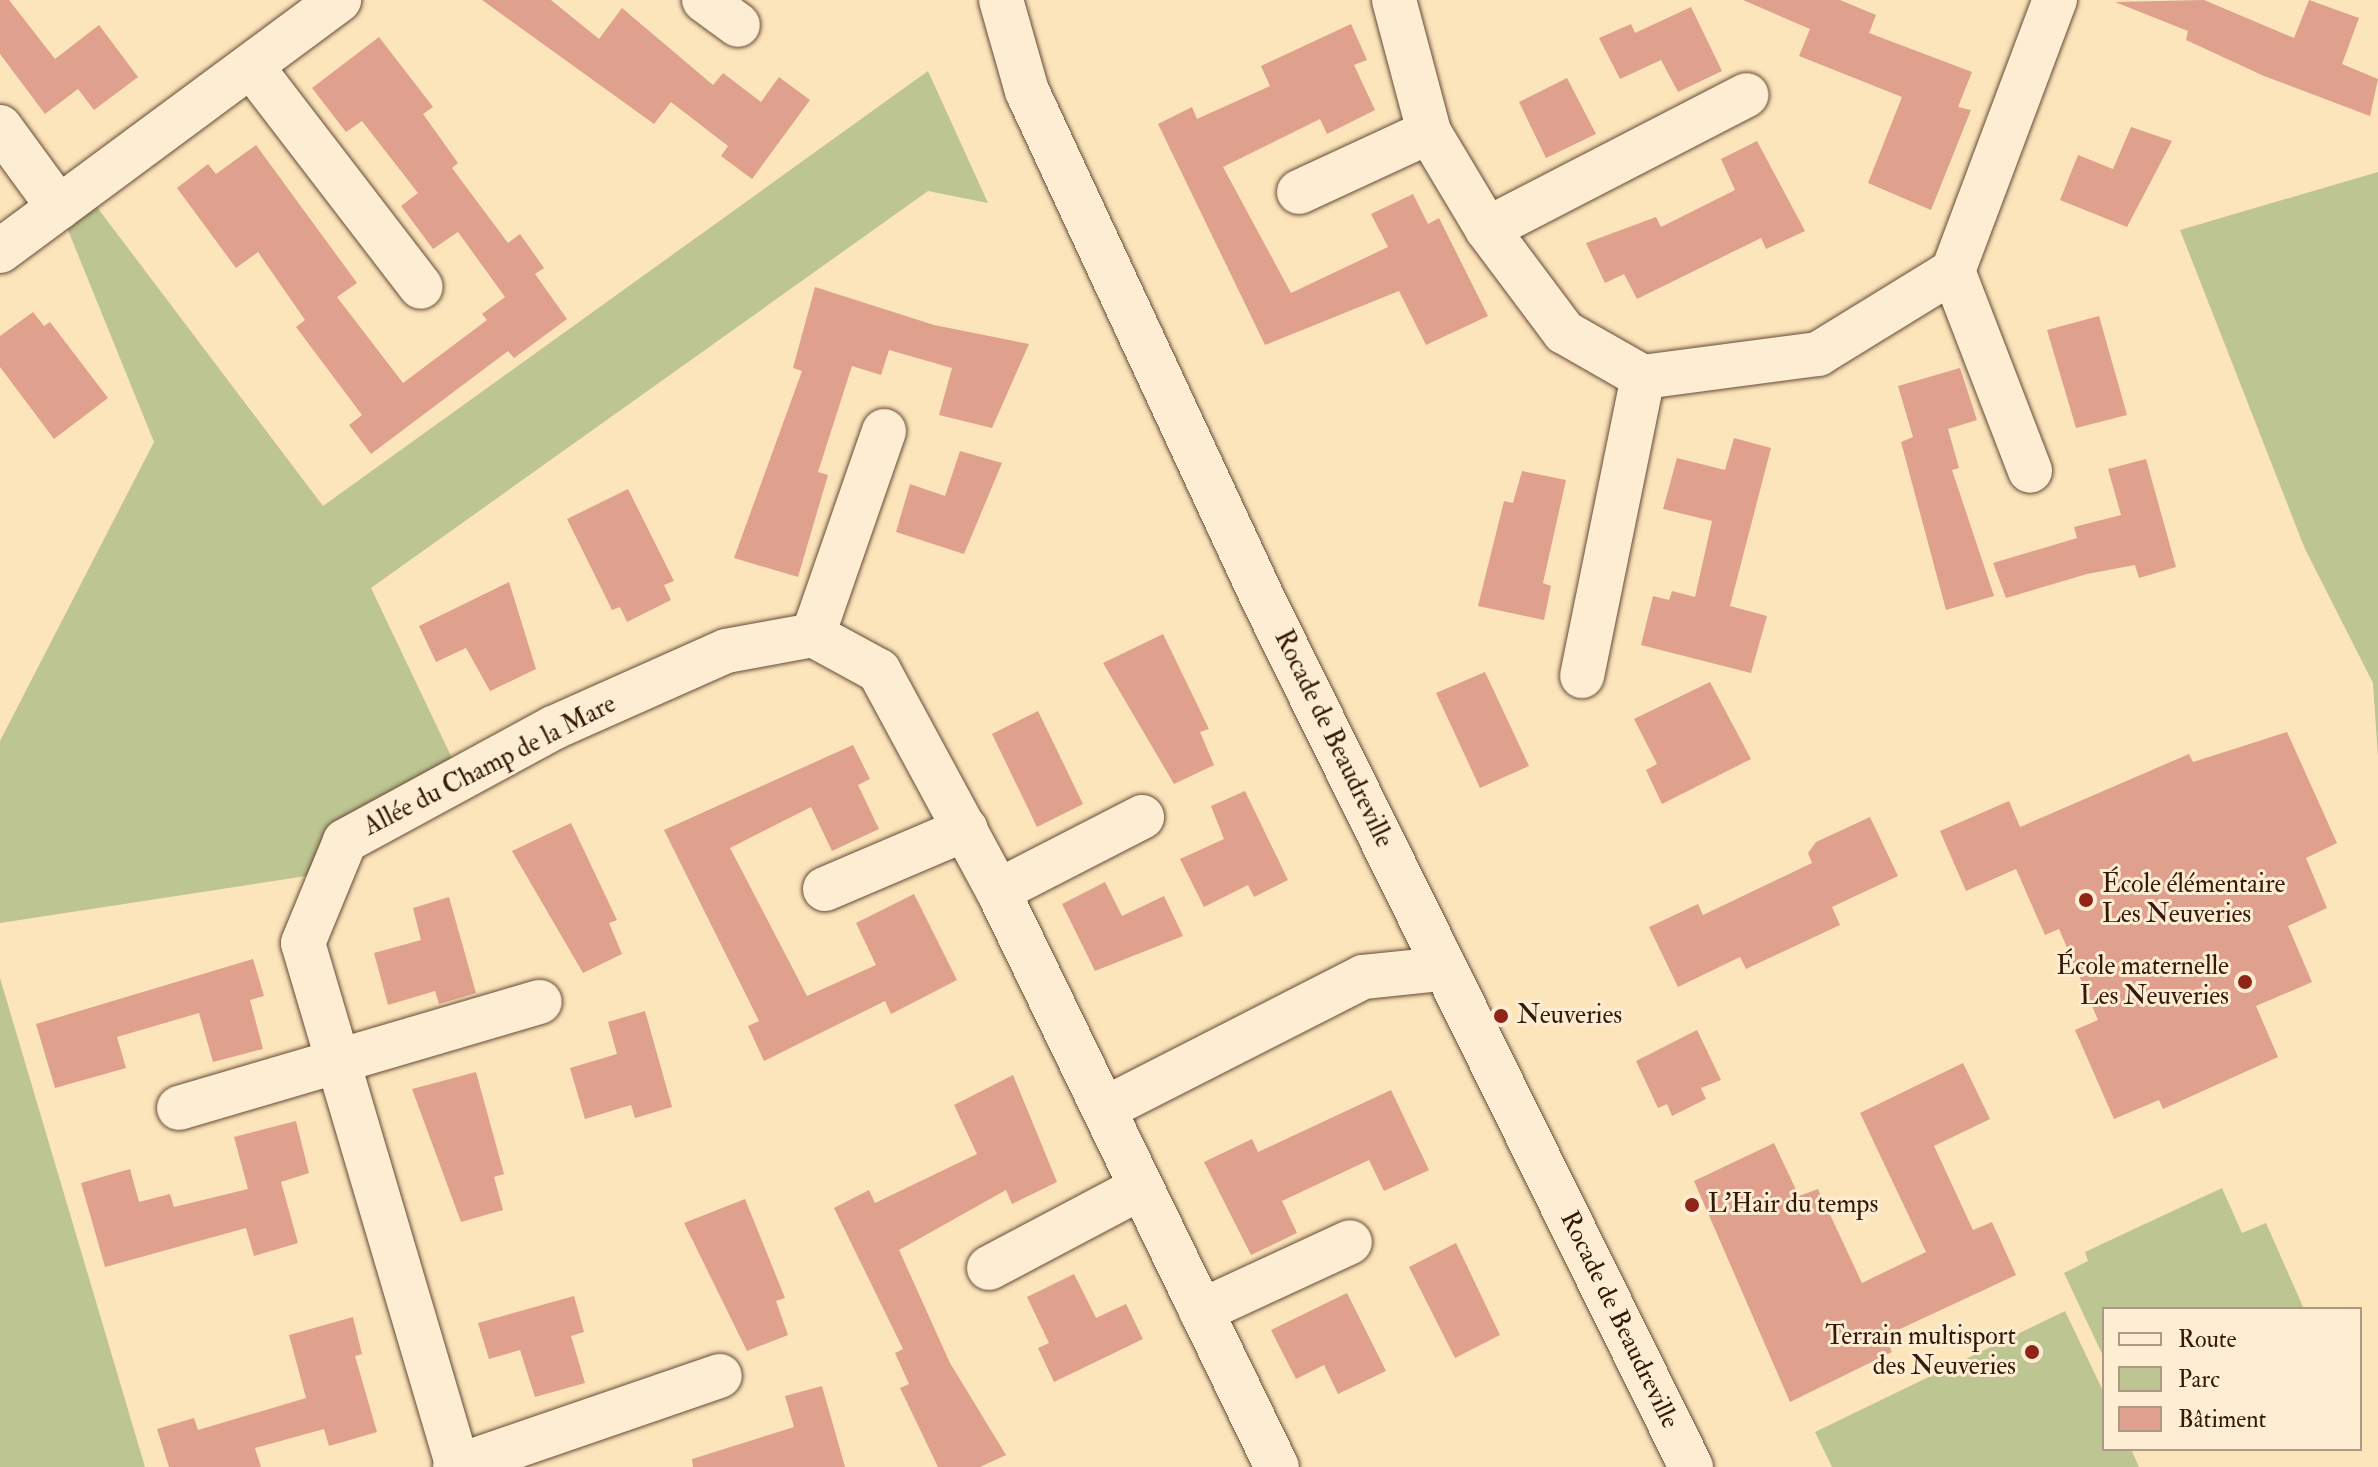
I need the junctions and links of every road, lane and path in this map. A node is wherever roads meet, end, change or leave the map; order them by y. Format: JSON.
{"nodes":[{"id":1,"x":339,"y":0,"type":"edge"},
{"id":2,"x":1001,"y":0,"type":"edge"},
{"id":3,"x":1394,"y":0,"type":"edge"},
{"id":4,"x":2055,"y":0,"type":"edge"},
{"id":5,"x":252,"y":67,"type":"junction"},
{"id":6,"x":1747,"y":95,"type":"dead end"},
{"id":7,"x":0,"y":127,"type":"edge"},
{"id":8,"x":1429,"y":132,"type":"junction"},
{"id":9,"x":1299,"y":192,"type":"dead end"},
{"id":10,"x":59,"y":208,"type":"junction"},
{"id":11,"x":1487,"y":229,"type":"junction"},
{"id":12,"x":0,"y":251,"type":"edge"},
{"id":13,"x":1953,"y":271,"type":"junction"},
{"id":14,"x":421,"y":287,"type":"dead end"},
{"id":15,"x":1643,"y":377,"type":"junction"},
{"id":16,"x":884,"y":431,"type":"dead end"},
{"id":17,"x":2030,"y":471,"type":"dead end"},
{"id":18,"x":813,"y":635,"type":"junction"},
{"id":19,"x":1582,"y":676,"type":"dead end"},
{"id":20,"x":1142,"y":817,"type":"dead end"},
{"id":21,"x":966,"y":829,"type":"junction"},
{"id":22,"x":825,"y":889,"type":"dead end"},
{"id":23,"x":998,"y":891,"type":"junction"},
{"id":24,"x":1440,"y":969,"type":"junction"},
{"id":25,"x":540,"y":1002,"type":"dead end"},
{"id":26,"x":336,"y":1063,"type":"junction"},
{"id":27,"x":179,"y":1108,"type":"dead end"},
{"id":28,"x":1104,"y":1109,"type":"junction"},
{"id":29,"x":1140,"y":1188,"type":"junction"},
{"id":30,"x":1350,"y":1242,"type":"dead end"},
{"id":31,"x":989,"y":1268,"type":"dead end"},
{"id":32,"x":1201,"y":1311,"type":"junction"},
{"id":33,"x":720,"y":1376,"type":"dead end"},
{"id":34,"x":457,"y":1467,"type":"edge"},
{"id":35,"x":1277,"y":1467,"type":"edge"},
{"id":36,"x":1691,"y":1467,"type":"edge"}],
"edges":[{"from":1,"to":5,"type":"street"},
{"from":2,"to":24,"type":"street","name":"Rocade de Beaudreville"},
{"from":3,"to":8,"type":"street"},
{"from":4,"to":13,"type":"street"},
{"from":5,"to":10,"type":"street"},
{"from":5,"to":14,"type":"street"},
{"from":6,"to":11,"type":"street"},
{"from":7,"to":10,"type":"street"},
{"from":8,"to":9,"type":"street"},
{"from":8,"to":11,"type":"street"},
{"from":10,"to":12,"type":"street"},
{"from":11,"to":15,"type":"street"},
{"from":13,"to":15,"type":"street"},
{"from":13,"to":17,"type":"street"},
{"from":15,"to":19,"type":"street"},
{"from":16,"to":18,"type":"street"},
{"from":18,"to":21,"type":"street"},
{"from":18,"to":26,"type":"street","name":"Allée du Champ de la Mare"},
{"from":20,"to":23,"type":"street"},
{"from":21,"to":22,"type":"street"},
{"from":21,"to":23,"type":"street"},
{"from":23,"to":28,"type":"street"},
{"from":24,"to":28,"type":"street"},
{"from":24,"to":36,"type":"street","name":"Rocade de Beaudreville"},
{"from":25,"to":26,"type":"street"},
{"from":26,"to":27,"type":"street"},
{"from":26,"to":34,"type":"street","name":"Allée du Champ de la Mare"},
{"from":28,"to":29,"type":"street"},
{"from":29,"to":31,"type":"street"},
{"from":29,"to":32,"type":"street"},
{"from":30,"to":32,"type":"street"},
{"from":32,"to":35,"type":"street"},
{"from":33,"to":34,"type":"street","name":"Allée du Champ de la Mare"}]}
